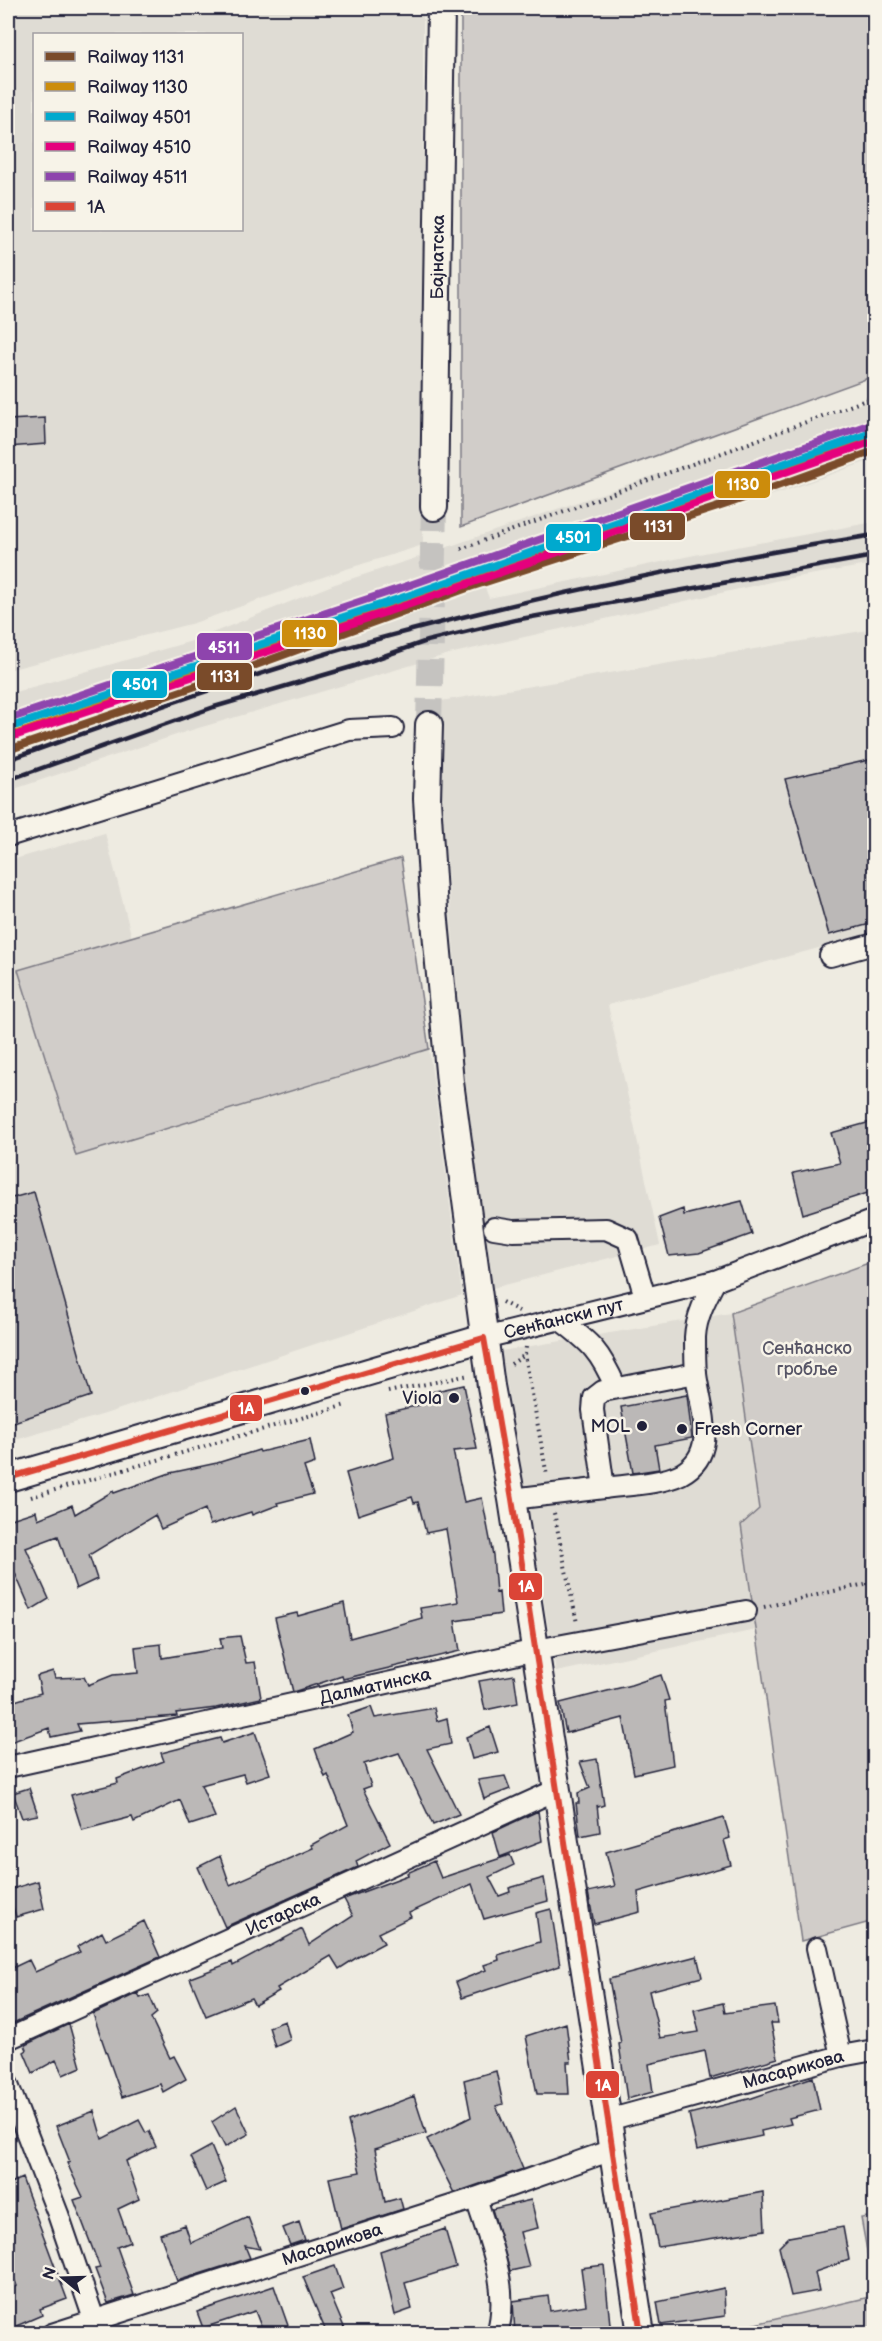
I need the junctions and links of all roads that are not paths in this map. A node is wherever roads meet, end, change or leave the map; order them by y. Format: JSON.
{"nodes":[{"id":1,"x":441,"y":8,"type":"edge"},
{"id":2,"x":434,"y":507,"type":"tunnel mouth"},
{"id":3,"x":429,"y":725,"type":"tunnel mouth"},
{"id":4,"x":393,"y":728,"type":"dead end"},
{"id":5,"x":8,"y":836,"type":"edge"},
{"id":6,"x":874,"y":944,"type":"edge"},
{"id":7,"x":830,"y":956,"type":"dead end"},
{"id":8,"x":874,"y":1220,"type":"edge"},
{"id":9,"x":494,"y":1228,"type":"dead end"},
{"id":10,"x":715,"y":1281,"type":"junction"},
{"id":11,"x":645,"y":1298,"type":"junction"},
{"id":12,"x":559,"y":1319,"type":"junction"},
{"id":13,"x":484,"y":1338,"type":"junction"},
{"id":14,"x":696,"y":1373,"type":"junction"},
{"id":15,"x":616,"y":1388,"type":"junction"},
{"id":16,"x":8,"y":1478,"type":"edge"},
{"id":17,"x":604,"y":1488,"type":"junction"},
{"id":18,"x":512,"y":1499,"type":"junction"},
{"id":19,"x":746,"y":1611,"type":"road end"},
{"id":20,"x":536,"y":1650,"type":"junction"},
{"id":21,"x":8,"y":1767,"type":"edge"},
{"id":22,"x":556,"y":1790,"type":"junction"},
{"id":23,"x":817,"y":1948,"type":"dead end"},
{"id":24,"x":8,"y":2039,"type":"edge"},
{"id":25,"x":874,"y":2050,"type":"edge"},
{"id":26,"x":841,"y":2056,"type":"junction"},
{"id":27,"x":8,"y":2085,"type":"edge"},
{"id":28,"x":608,"y":2120,"type":"junction"},
{"id":29,"x":612,"y":2151,"type":"junction"},
{"id":30,"x":476,"y":2198,"type":"junction"},
{"id":31,"x":98,"y":2327,"type":"edge"},
{"id":32,"x":52,"y":2334,"type":"edge"},
{"id":33,"x":497,"y":2334,"type":"edge"},
{"id":34,"x":641,"y":2334,"type":"edge"}],
"edges":[{"from":1,"to":2,"type":"main road","name":"Бајнатска"},
{"from":3,"to":13,"type":"main road"},
{"from":4,"to":5,"type":"street"},
{"from":6,"to":7,"type":"street"},
{"from":8,"to":10,"type":"street","name":"Сенћански пут"},
{"from":9,"to":11,"type":"street"},
{"from":10,"to":11,"type":"street","name":"Сенћански пут"},
{"from":10,"to":14,"type":"street"},
{"from":11,"to":12,"type":"street","name":"Сенћански пут"},
{"from":12,"to":13,"type":"street","name":"Сенћански пут"},
{"from":12,"to":15,"type":"street"},
{"from":13,"to":16,"type":"main road","name":"Сенћански пут"},
{"from":13,"to":18,"type":"main road"},
{"from":14,"to":15,"type":"street"},
{"from":14,"to":17,"type":"street"},
{"from":15,"to":17,"type":"street"},
{"from":17,"to":18,"type":"street"},
{"from":18,"to":20,"type":"main road"},
{"from":19,"to":20,"type":"street","name":"Далматинска"},
{"from":20,"to":21,"type":"street","name":"Далматинска"},
{"from":20,"to":22,"type":"main road"},
{"from":22,"to":24,"type":"street","name":"Истарска"},
{"from":22,"to":28,"type":"main road"},
{"from":23,"to":26,"type":"street"},
{"from":25,"to":26,"type":"street","name":"Масарикова"},
{"from":26,"to":28,"type":"street","name":"Масарикова"},
{"from":27,"to":31,"type":"street"},
{"from":28,"to":29,"type":"main road"},
{"from":29,"to":30,"type":"street","name":"Масарикова"},
{"from":29,"to":34,"type":"main road"},
{"from":30,"to":31,"type":"street","name":"Масарикова"},
{"from":30,"to":33,"type":"street"},
{"from":31,"to":32,"type":"street","name":"Масарикова"}]}
